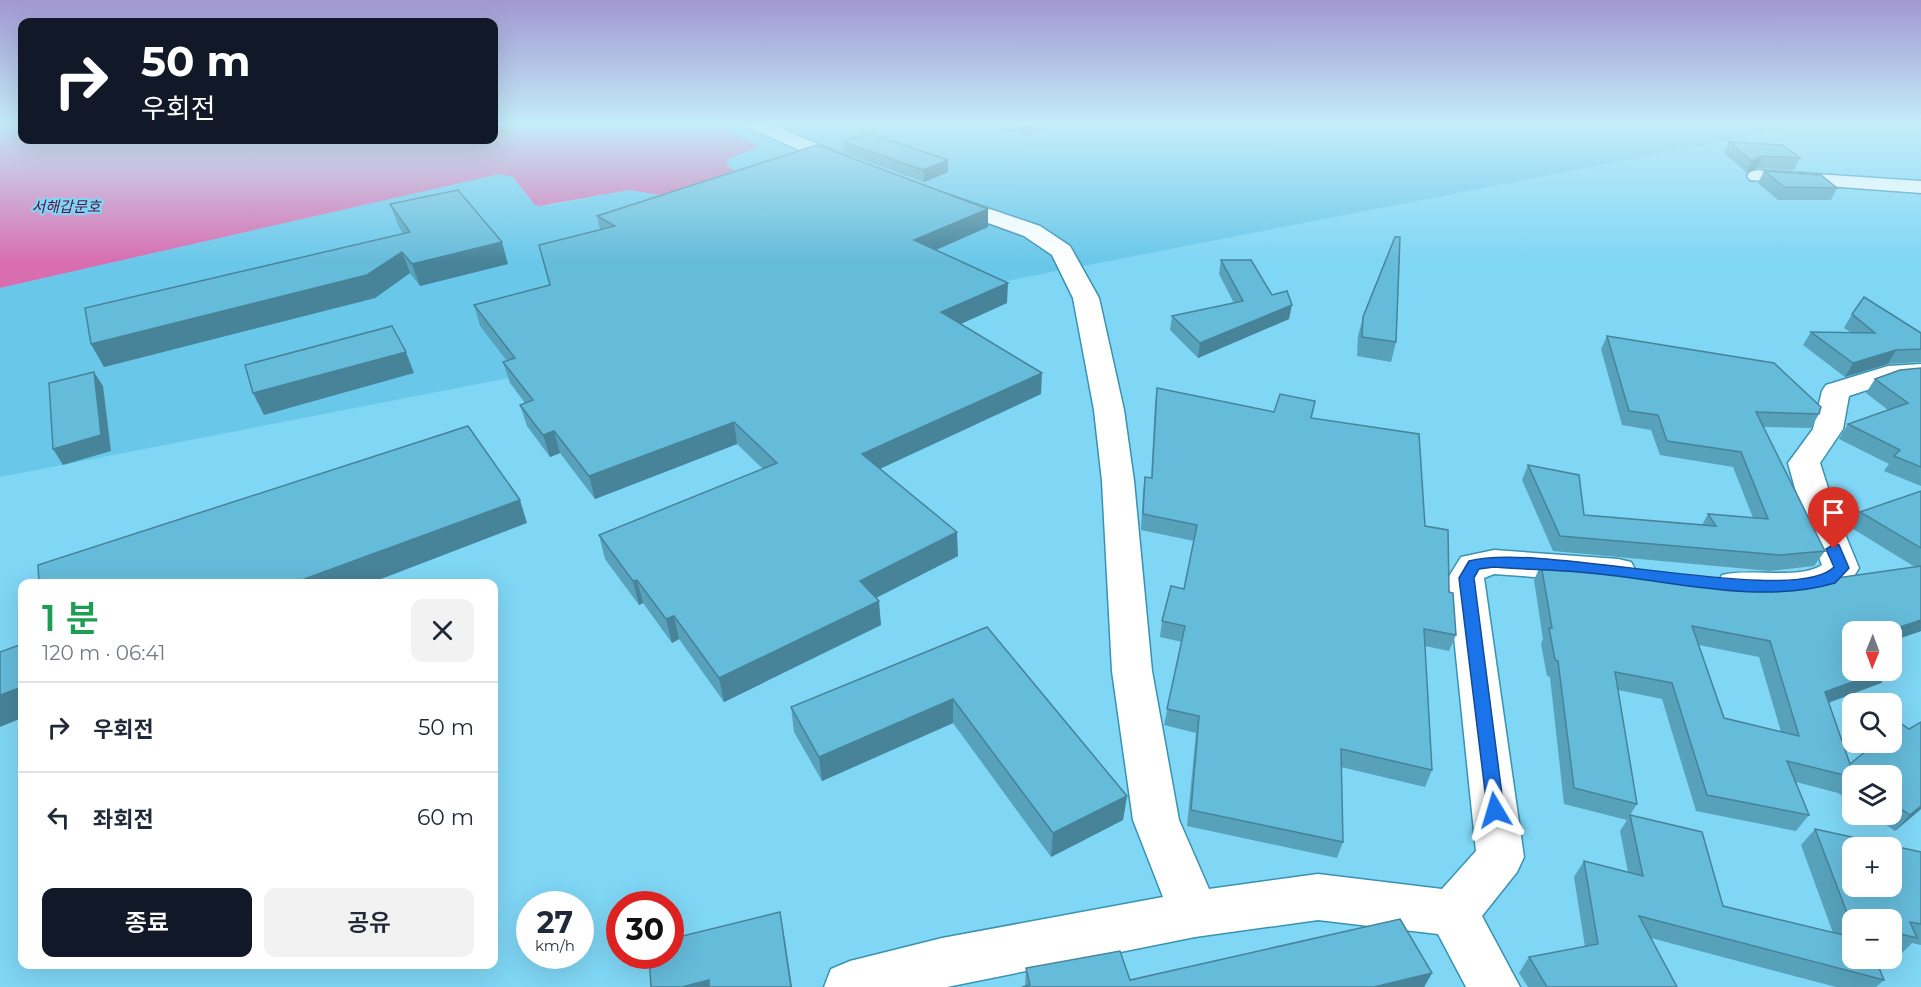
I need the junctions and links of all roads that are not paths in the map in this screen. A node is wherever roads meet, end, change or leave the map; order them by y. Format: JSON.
{"nodes":[{"id":1,"x":863,"y":170,"type":"edge"},
{"id":2,"x":874,"y":174,"type":"edge"},
{"id":3,"x":1756,"y":176,"type":"edge"},
{"id":4,"x":1921,"y":187,"type":"edge"},
{"id":5,"x":919,"y":190,"type":"edge"},
{"id":6,"x":1921,"y":372,"type":"edge"},
{"id":7,"x":1652,"y":575,"type":"edge"},
{"id":8,"x":1699,"y":581,"type":"edge"},
{"id":9,"x":1453,"y":913,"type":"junction"},
{"id":10,"x":1195,"y":914,"type":"junction"},
{"id":11,"x":850,"y":987,"type":"edge"},
{"id":12,"x":1494,"y":987,"type":"edge"}],
"edges":[{"from":1,"to":2,"type":"street"},
{"from":3,"to":4,"type":"street"},
{"from":5,"to":10,"type":"street"},
{"from":6,"to":8,"type":"street"},
{"from":7,"to":9,"type":"street"},
{"from":9,"to":10,"type":"street"},
{"from":9,"to":12,"type":"street"},
{"from":10,"to":11,"type":"street"}]}
